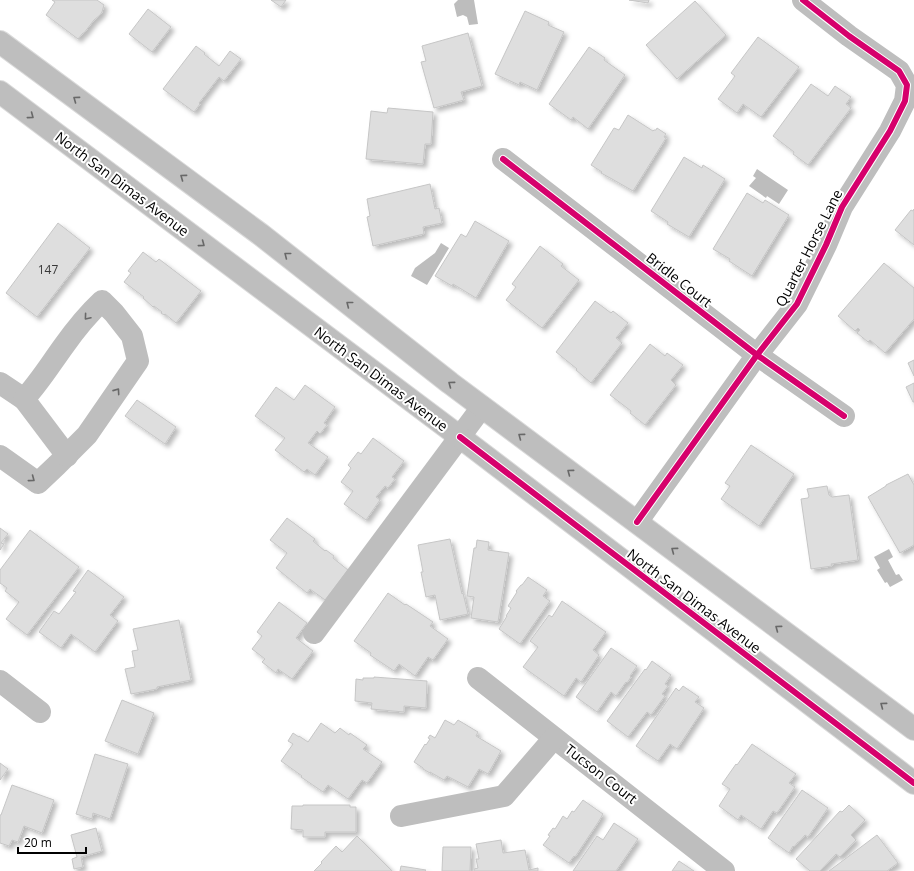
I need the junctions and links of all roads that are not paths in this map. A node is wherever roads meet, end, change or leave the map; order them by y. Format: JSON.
{"nodes":[{"id":1,"x":803,"y":0,"type":"edge"},
{"id":2,"x":0,"y":42,"type":"edge"},
{"id":3,"x":0,"y":92,"type":"edge"},
{"id":4,"x":503,"y":159,"type":"dead end"},
{"id":5,"x":757,"y":355,"type":"junction"},
{"id":6,"x":0,"y":383,"type":"edge"},
{"id":7,"x":24,"y":399,"type":"junction"},
{"id":8,"x":482,"y":407,"type":"junction"},
{"id":9,"x":844,"y":416,"type":"dead end"},
{"id":10,"x":460,"y":437,"type":"junction"},
{"id":11,"x":0,"y":456,"type":"edge"},
{"id":12,"x":67,"y":456,"type":"junction"},
{"id":13,"x":637,"y":522,"type":"junction"},
{"id":14,"x":314,"y":633,"type":"dead end"},
{"id":15,"x":478,"y":678,"type":"dead end"},
{"id":16,"x":0,"y":681,"type":"edge"},
{"id":17,"x":40,"y":712,"type":"dead end"},
{"id":18,"x":914,"y":728,"type":"edge"},
{"id":19,"x":554,"y":738,"type":"junction"},
{"id":20,"x":914,"y":783,"type":"edge"},
{"id":21,"x":401,"y":816,"type":"dead end"},
{"id":22,"x":724,"y":871,"type":"edge"}],
"edges":[{"from":1,"to":5,"type":"main road","name":"Quarter Horse Lane"},
{"from":8,"to":2,"type":"main road","name":"North San Dimas Avenue","one_way":true},
{"from":3,"to":10,"type":"main road","name":"North San Dimas Avenue","one_way":true},
{"from":4,"to":5,"type":"main road","name":"Bridle Court"},
{"from":5,"to":9,"type":"main road","name":"Bridle Court"},
{"from":5,"to":13,"type":"main road","name":"Quarter Horse Lane"},
{"from":6,"to":7,"type":"main road"},
{"from":7,"to":12,"type":"main road"},
{"from":12,"to":7,"type":"main road","one_way":true},
{"from":8,"to":10,"type":"main road"},
{"from":13,"to":8,"type":"main road","name":"North San Dimas Avenue","one_way":true},
{"from":10,"to":14,"type":"main road"},
{"from":10,"to":20,"type":"main road","name":"North San Dimas Avenue"},
{"from":11,"to":12,"type":"main road","one_way":true},
{"from":18,"to":13,"type":"main road","name":"North San Dimas Avenue","one_way":true},
{"from":15,"to":19,"type":"main road","name":"Tucson Court"},
{"from":16,"to":17,"type":"main road"},
{"from":19,"to":21,"type":"main road"},
{"from":19,"to":22,"type":"main road","name":"Tucson Court"}]}
